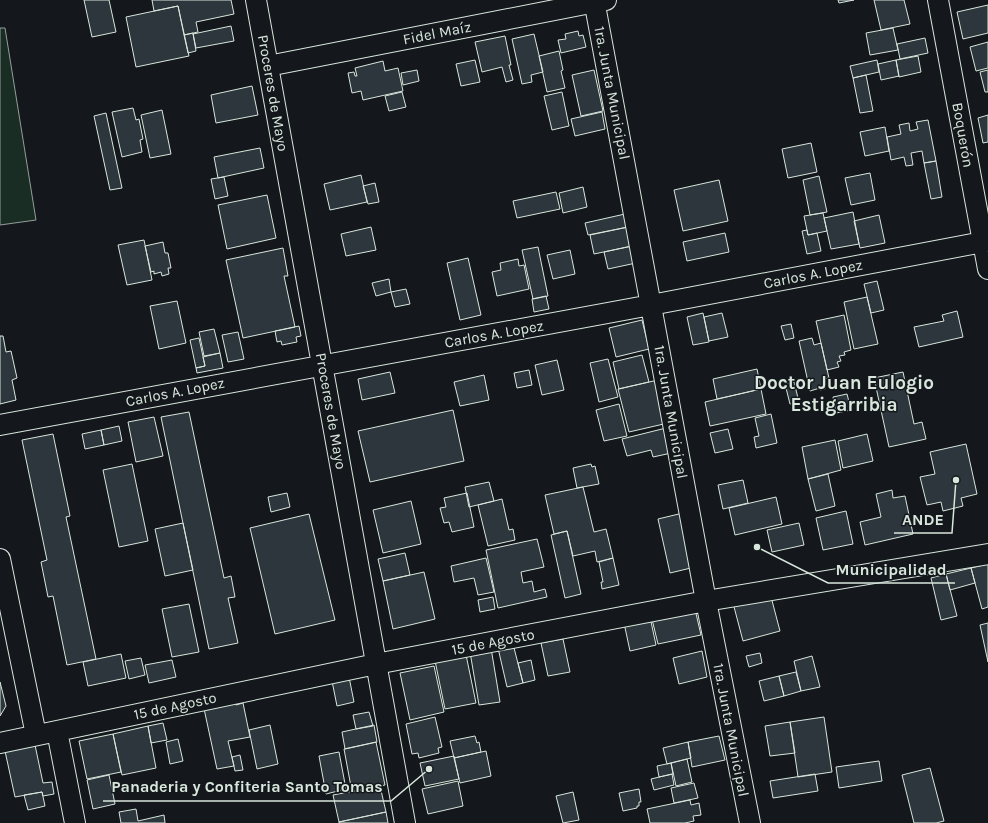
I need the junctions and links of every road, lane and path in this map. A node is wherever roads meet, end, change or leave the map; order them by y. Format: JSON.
{"nodes":[{"id":1,"x":256,"y":0,"type":"edge"},
{"id":2,"x":938,"y":0,"type":"edge"},
{"id":3,"x":598,"y":1,"type":"edge"},
{"id":4,"x":268,"y":66,"type":"junction"},
{"id":5,"x":986,"y":242,"type":"edge"},
{"id":6,"x":988,"y":269,"type":"edge"},
{"id":7,"x":651,"y":305,"type":"junction"},
{"id":8,"x":322,"y":365,"type":"junction"},
{"id":9,"x":0,"y":425,"type":"edge"},
{"id":10,"x":988,"y":554,"type":"edge"},
{"id":11,"x":0,"y":559,"type":"edge"},
{"id":12,"x":706,"y":601,"type":"junction"},
{"id":13,"x":376,"y":664,"type":"junction"},
{"id":14,"x":57,"y":731,"type":"junction"},
{"id":15,"x":36,"y":735,"type":"junction"},
{"id":16,"x":0,"y":743,"type":"edge"},
{"id":17,"x":75,"y":823,"type":"edge"},
{"id":18,"x":405,"y":823,"type":"edge"},
{"id":19,"x":750,"y":823,"type":"edge"}],
"edges":[{"from":1,"to":4,"type":"street","name":"Proceres de Mayo"},
{"from":2,"to":5,"type":"street","name":"Boquerón"},
{"from":3,"to":4,"type":"street","name":"Fidel Maíz"},
{"from":3,"to":7,"type":"street","name":"1ra. Junta Municipal"},
{"from":4,"to":8,"type":"street","name":"Proceres de Mayo"},
{"from":5,"to":6,"type":"street","name":"Boquerón"},
{"from":5,"to":7,"type":"street","name":"Carlos A. Lopez"},
{"from":7,"to":8,"type":"street","name":"Carlos A. Lopez"},
{"from":7,"to":12,"type":"street","name":"1ra. Junta Municipal"},
{"from":8,"to":9,"type":"street","name":"Carlos A. Lopez"},
{"from":8,"to":13,"type":"street","name":"Proceres de Mayo"},
{"from":10,"to":12,"type":"street","name":"15 de Agosto"},
{"from":11,"to":15,"type":"street"},
{"from":12,"to":13,"type":"street","name":"15 de Agosto"},
{"from":12,"to":19,"type":"street","name":"1ra. Junta Municipal"},
{"from":13,"to":14,"type":"street","name":"15 de Agosto"},
{"from":13,"to":18,"type":"street","name":"Proceres de Mayo"},
{"from":14,"to":15,"type":"street","name":"15 de Agosto"},
{"from":14,"to":17,"type":"street"},
{"from":15,"to":16,"type":"street","name":"15 de Agosto"}]}
